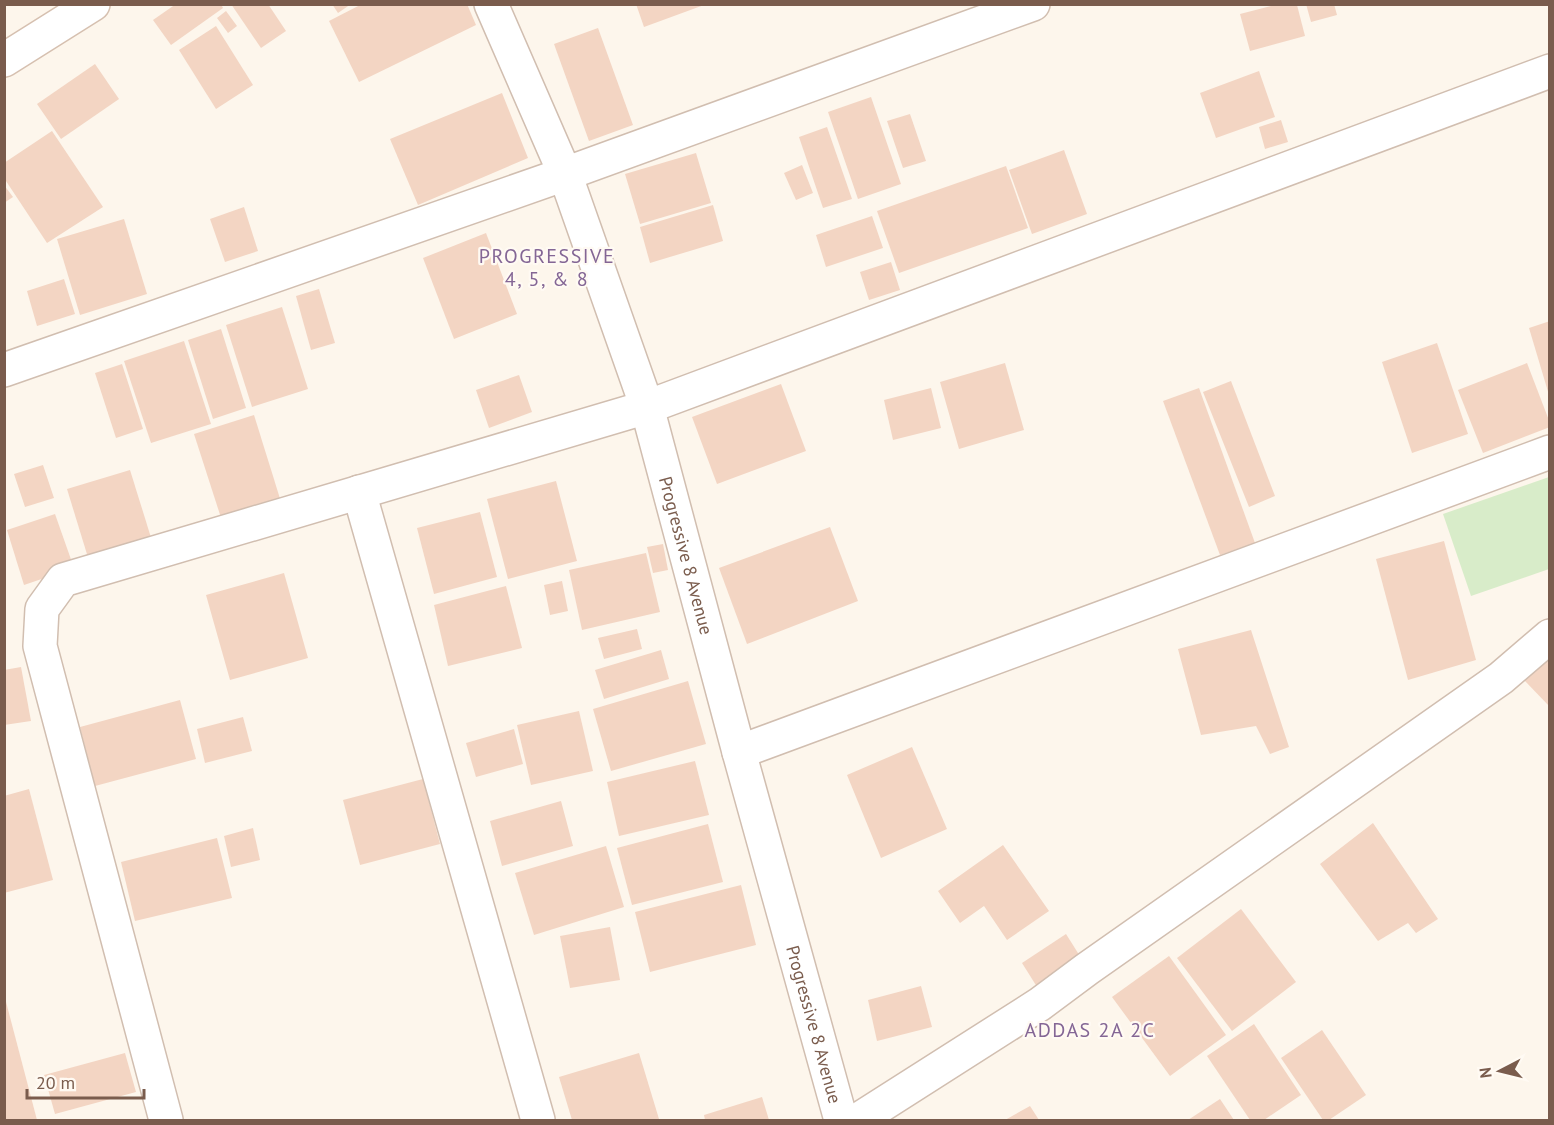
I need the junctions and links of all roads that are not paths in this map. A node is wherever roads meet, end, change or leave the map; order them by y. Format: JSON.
{"nodes":[{"id":1,"x":490,"y":4,"type":"edge"},
{"id":2,"x":1033,"y":4,"type":"edge"},
{"id":3,"x":77,"y":9,"type":"edge"},
{"id":4,"x":4,"y":60,"type":"edge"},
{"id":5,"x":1550,"y":71,"type":"edge"},
{"id":6,"x":565,"y":174,"type":"junction"},
{"id":7,"x":4,"y":370,"type":"edge"},
{"id":8,"x":647,"y":407,"type":"junction"},
{"id":9,"x":1550,"y":452,"type":"edge"},
{"id":10,"x":359,"y":492,"type":"junction"},
{"id":11,"x":1550,"y":636,"type":"edge"},
{"id":12,"x":739,"y":752,"type":"junction"},
{"id":13,"x":166,"y":1120,"type":"edge"},
{"id":14,"x":538,"y":1120,"type":"edge"},
{"id":15,"x":841,"y":1120,"type":"edge"},
{"id":16,"x":858,"y":1120,"type":"edge"}],
"edges":[{"from":1,"to":6,"type":"street","name":"Progressive 8 Avenue"},
{"from":2,"to":6,"type":"street"},
{"from":3,"to":4,"type":"street"},
{"from":5,"to":8,"type":"street"},
{"from":6,"to":7,"type":"street"},
{"from":6,"to":8,"type":"street","name":"Progressive 8 Avenue"},
{"from":8,"to":10,"type":"street"},
{"from":8,"to":12,"type":"street","name":"Progressive 8 Avenue"},
{"from":9,"to":12,"type":"street"},
{"from":10,"to":13,"type":"street"},
{"from":10,"to":14,"type":"street"},
{"from":11,"to":16,"type":"street"},
{"from":12,"to":15,"type":"street","name":"Progressive 8 Avenue"}]}
